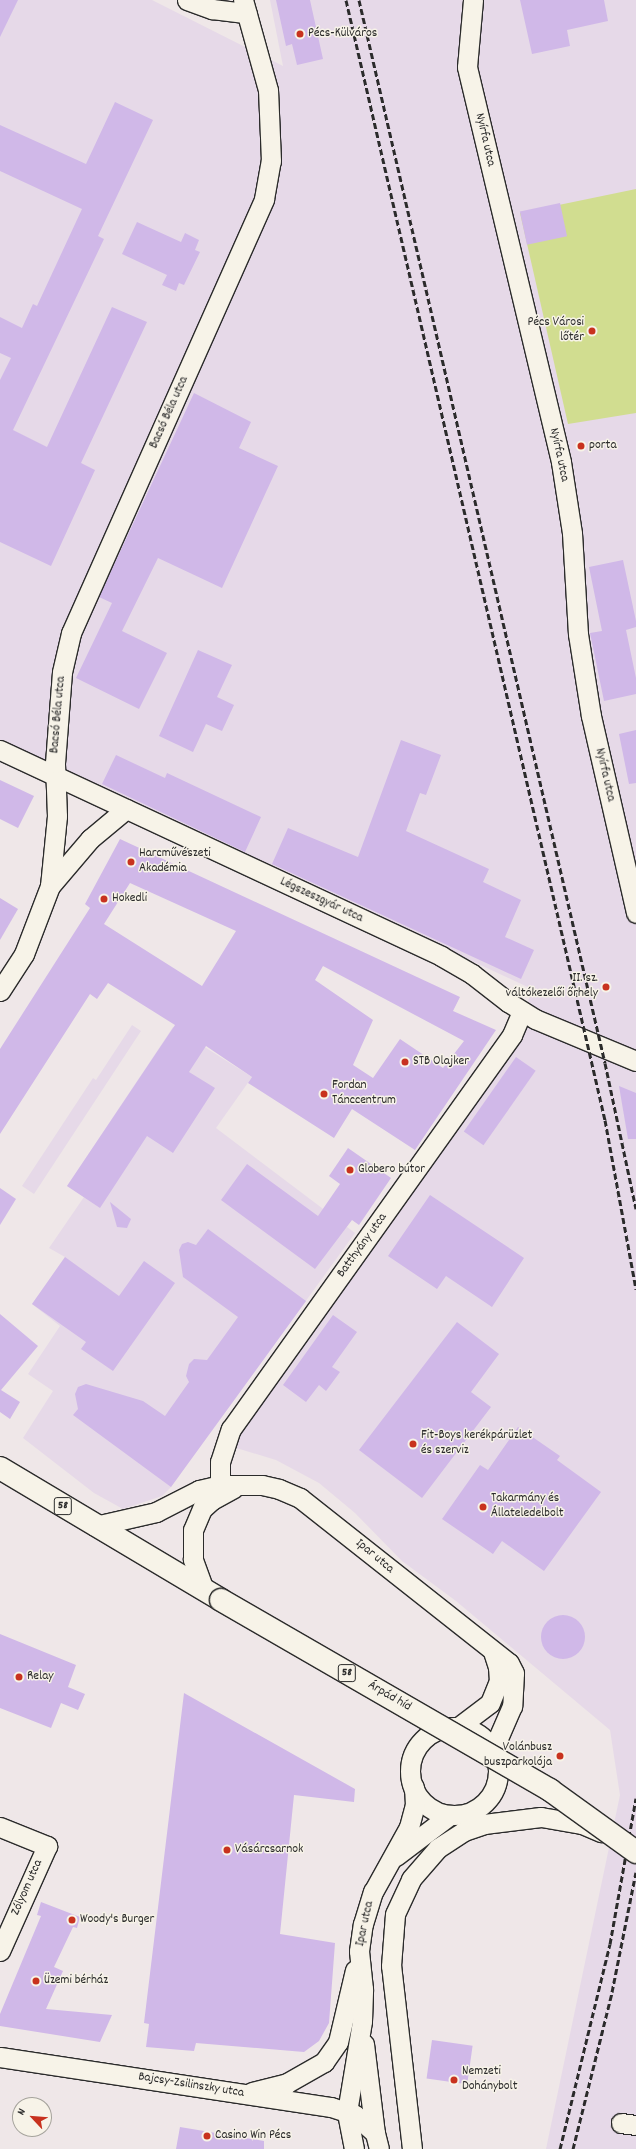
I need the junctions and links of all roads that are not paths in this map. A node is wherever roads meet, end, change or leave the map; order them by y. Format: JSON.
{"nodes":[{"id":1,"x":472,"y":0,"type":"edge"},
{"id":2,"x":195,"y":1,"type":"edge"},
{"id":3,"x":245,"y":6,"type":"edge"},
{"id":4,"x":0,"y":750,"type":"edge"},
{"id":5,"x":56,"y":776,"type":"junction"},
{"id":6,"x":126,"y":809,"type":"junction"},
{"id":7,"x":50,"y":886,"type":"junction"},
{"id":8,"x":636,"y":913,"type":"edge"},
{"id":9,"x":0,"y":991,"type":"edge"},
{"id":10,"x":522,"y":1012,"type":"junction"},
{"id":11,"x":636,"y":1061,"type":"edge"},
{"id":12,"x":0,"y":1468,"type":"edge"},
{"id":13,"x":244,"y":1484,"type":"junction"},
{"id":14,"x":220,"y":1485,"type":"junction"},
{"id":15,"x":95,"y":1526,"type":"junction"},
{"id":16,"x":212,"y":1595,"type":"junction"},
{"id":17,"x":493,"y":1652,"type":"junction"},
{"id":18,"x":457,"y":1728,"type":"junction"},
{"id":19,"x":493,"y":1750,"type":"junction"},
{"id":20,"x":414,"y":1787,"type":"junction"},
{"id":21,"x":450,"y":1815,"type":"junction"},
{"id":22,"x":0,"y":1827,"type":"edge"},
{"id":23,"x":619,"y":1840,"type":"junction"},
{"id":24,"x":636,"y":1852,"type":"edge"},
{"id":25,"x":395,"y":1857,"type":"junction"},
{"id":26,"x":0,"y":1951,"type":"edge"},
{"id":27,"x":359,"y":1951,"type":"junction"},
{"id":28,"x":362,"y":2021,"type":"junction"},
{"id":29,"x":0,"y":2057,"type":"edge"},
{"id":30,"x":241,"y":2095,"type":"junction"},
{"id":31,"x":339,"y":2109,"type":"junction"},
{"id":32,"x":377,"y":2141,"type":"edge"},
{"id":33,"x":354,"y":2149,"type":"edge"},
{"id":34,"x":412,"y":2149,"type":"edge"}],
"edges":[{"from":1,"to":8,"type":"street","name":"Nyírfa utca"},
{"from":2,"to":3,"type":"street"},
{"from":3,"to":5,"type":"street","name":"Bacsó Béla utca"},
{"from":4,"to":5,"type":"street","name":"Légszeszgyár utca"},
{"from":5,"to":6,"type":"street","name":"Légszeszgyár utca"},
{"from":5,"to":7,"type":"street","name":"Bacsó Béla utca"},
{"from":6,"to":7,"type":"street"},
{"from":6,"to":10,"type":"street","name":"Légszeszgyár utca"},
{"from":7,"to":9,"type":"street"},
{"from":10,"to":11,"type":"street","name":"Légszeszgyár utca"},
{"from":10,"to":14,"type":"street","name":"Batthyány utca"},
{"from":12,"to":15,"type":"main road","number":"58"},
{"from":13,"to":14,"type":"street","name":"Ipar utca"},
{"from":13,"to":16,"type":"street"},
{"from":13,"to":17,"type":"street","name":"Ipar utca"},
{"from":14,"to":15,"type":"street","name":"Ipar utca"},
{"from":15,"to":16,"type":"main road","name":"Árpád híd","number":"58"},
{"from":16,"to":23,"type":"main road","name":"Árpád híd","number":"58","bridge":true},
{"from":17,"to":18,"type":"street","name":"Ipar utca"},
{"from":17,"to":19,"type":"street","name":"Ipar utca"},
{"from":18,"to":19,"type":"street","name":"Ipar utca"},
{"from":18,"to":20,"type":"street","name":"Ipar utca"},
{"from":19,"to":21,"type":"street","name":"Ipar utca"},
{"from":20,"to":21,"type":"street"},
{"from":20,"to":25,"type":"street","name":"Ipar utca"},
{"from":21,"to":25,"type":"street","name":"Ipar utca"},
{"from":22,"to":26,"type":"street","name":"Zólyom utca"},
{"from":23,"to":24,"type":"main road","name":"Árpád híd","number":"58","bridge":true},
{"from":23,"to":34,"type":"street","bridge":true},
{"from":25,"to":27,"type":"street","name":"Ipar utca"},
{"from":27,"to":28,"type":"street","name":"Ipar utca"},
{"from":27,"to":30,"type":"street"},
{"from":28,"to":31,"type":"street","name":"Ipar utca"},
{"from":28,"to":32,"type":"street","name":"Ipar utca"},
{"from":29,"to":30,"type":"street","name":"Bajcsy-Zsilinszky utca"},
{"from":30,"to":31,"type":"street","name":"Bajcsy-Zsilinszky utca"},
{"from":31,"to":32,"type":"street","name":"Bajcsy-Zsilinszky utca"},
{"from":31,"to":33,"type":"street","name":"Ipar utca"}]}
